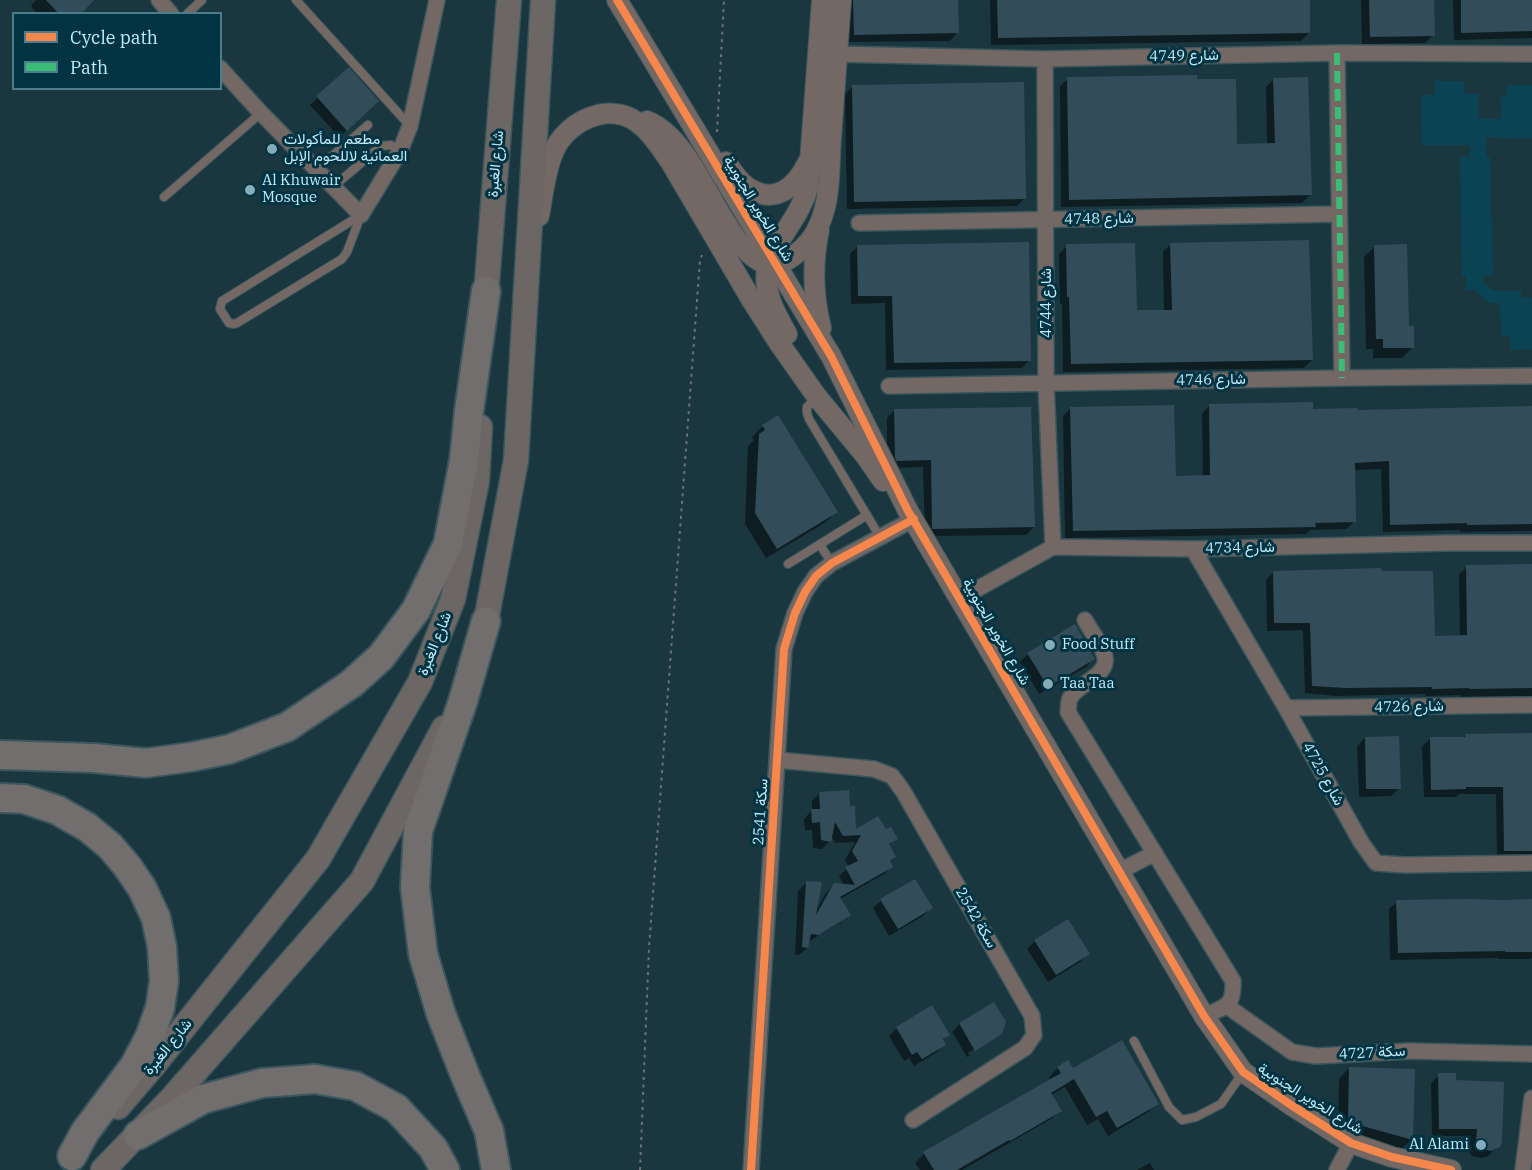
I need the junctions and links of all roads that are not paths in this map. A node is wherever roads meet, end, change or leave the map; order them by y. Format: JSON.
{"nodes":[{"id":1,"x":159,"y":0,"type":"edge"},
{"id":2,"x":202,"y":0,"type":"edge"},
{"id":3,"x":296,"y":0,"type":"edge"},
{"id":4,"x":437,"y":0,"type":"edge"},
{"id":5,"x":509,"y":0,"type":"edge"},
{"id":6,"x":543,"y":0,"type":"edge"},
{"id":7,"x":617,"y":0,"type":"edge"},
{"id":8,"x":822,"y":0,"type":"edge"},
{"id":9,"x":842,"y":0,"type":"edge"},
{"id":10,"x":169,"y":12,"type":"edge"},
{"id":11,"x":189,"y":12,"type":"edge"},
{"id":12,"x":644,"y":46,"type":"junction"},
{"id":13,"x":1337,"y":53,"type":"junction"},
{"id":14,"x":837,"y":54,"type":"junction"},
{"id":15,"x":1532,"y":54,"type":"edge"},
{"id":16,"x":1046,"y":59,"type":"junction"},
{"id":17,"x":222,"y":70,"type":"edge"},
{"id":18,"x":261,"y":113,"type":"junction"},
{"id":19,"x":635,"y":120,"type":"junction"},
{"id":20,"x":368,"y":125,"type":"dead end"},
{"id":21,"x":410,"y":126,"type":"junction"},
{"id":22,"x":812,"y":148,"type":"junction"},
{"id":23,"x":400,"y":151,"type":"junction"},
{"id":24,"x":316,"y":170,"type":"junction"},
{"id":25,"x":333,"y":187,"type":"junction"},
{"id":26,"x":164,"y":197,"type":"dead end"},
{"id":27,"x":1339,"y":214,"type":"junction"},
{"id":28,"x":361,"y":215,"type":"junction"},
{"id":29,"x":1047,"y":220,"type":"junction"},
{"id":30,"x":820,"y":224,"type":"junction"},
{"id":31,"x":859,"y":224,"type":"dead end"},
{"id":32,"x":771,"y":262,"type":"junction"},
{"id":33,"x":528,"y":264,"type":"junction"},
{"id":34,"x":486,"y":291,"type":"junction"},
{"id":35,"x":831,"y":356,"type":"junction"},
{"id":36,"x":1532,"y":376,"type":"edge"},
{"id":37,"x":1342,"y":378,"type":"junction"},
{"id":38,"x":1046,"y":384,"type":"junction"},
{"id":39,"x":889,"y":386,"type":"dead end"},
{"id":40,"x":817,"y":397,"type":"junction"},
{"id":41,"x":865,"y":455,"type":"junction"},
{"id":42,"x":911,"y":515,"type":"junction"},
{"id":43,"x":867,"y":516,"type":"junction"},
{"id":44,"x":880,"y":537,"type":"junction"},
{"id":45,"x":1532,"y":543,"type":"edge"},
{"id":46,"x":820,"y":544,"type":"junction"},
{"id":47,"x":1053,"y":547,"type":"junction"},
{"id":48,"x":1193,"y":549,"type":"junction"},
{"id":49,"x":832,"y":563,"type":"junction"},
{"id":50,"x":788,"y":564,"type":"dead end"},
{"id":51,"x":961,"y":598,"type":"junction"},
{"id":52,"x":1084,"y":620,"type":"dead end"},
{"id":53,"x":486,"y":621,"type":"junction"},
{"id":54,"x":1532,"y":705,"type":"edge"},
{"id":55,"x":1286,"y":708,"type":"junction"},
{"id":56,"x":0,"y":755,"type":"edge"},
{"id":57,"x":777,"y":760,"type":"junction"},
{"id":58,"x":0,"y":798,"type":"edge"},
{"id":59,"x":1155,"y":853,"type":"junction"},
{"id":60,"x":1532,"y":863,"type":"edge"},
{"id":61,"x":1120,"y":871,"type":"junction"},
{"id":62,"x":1227,"y":1006,"type":"junction"},
{"id":63,"x":1204,"y":1016,"type":"junction"},
{"id":64,"x":1134,"y":1041,"type":"dead end"},
{"id":65,"x":1532,"y":1054,"type":"edge"},
{"id":66,"x":1243,"y":1072,"type":"junction"},
{"id":67,"x":1532,"y":1098,"type":"edge"},
{"id":68,"x":913,"y":1120,"type":"dead end"},
{"id":69,"x":138,"y":1134,"type":"junction"},
{"id":70,"x":1351,"y":1143,"type":"junction"},
{"id":71,"x":65,"y":1163,"type":"edge"},
{"id":72,"x":103,"y":1170,"type":"edge"},
{"id":73,"x":445,"y":1170,"type":"edge"},
{"id":74,"x":496,"y":1170,"type":"edge"},
{"id":75,"x":751,"y":1170,"type":"edge"},
{"id":76,"x":1337,"y":1170,"type":"edge"},
{"id":77,"x":1451,"y":1170,"type":"edge"},
{"id":78,"x":1523,"y":1170,"type":"edge"}],
"edges":[{"from":1,"to":10,"type":"street"},
{"from":2,"to":11,"type":"lane"},
{"from":3,"to":21,"type":"lane"},
{"from":4,"to":21,"type":"street"},
{"from":5,"to":34,"type":"main road","name":"شارع الغبرة"},
{"from":6,"to":33,"type":"main road"},
{"from":7,"to":12,"type":"street","name":"شارع الخوير الجنوبية"},
{"from":8,"to":22,"type":"street","name":"شارع الخوير الجنوبية"},
{"from":9,"to":14,"type":"street","name":"شارع الخوير الجنوبية"},
{"from":12,"to":22,"type":"street"},
{"from":12,"to":32,"type":"street","name":"شارع الخوير الجنوبية"},
{"from":13,"to":15,"type":"street","name":"4749 شارع"},
{"from":13,"to":16,"type":"street","name":"4749 شارع"},
{"from":13,"to":27,"type":"street"},
{"from":14,"to":16,"type":"street","name":"4749 شارع"},
{"from":14,"to":30,"type":"street","name":"شارع الخوير الجنوبية"},
{"from":16,"to":29,"type":"street","name":"4744 شارع"},
{"from":17,"to":18,"type":"street"},
{"from":18,"to":24,"type":"street"},
{"from":18,"to":26,"type":"lane"},
{"from":19,"to":32,"type":"street"},
{"from":19,"to":33,"type":"street"},
{"from":19,"to":40,"type":"street","name":"شارع الخوير الجنوبية"},
{"from":20,"to":24,"type":"lane"},
{"from":21,"to":23,"type":"street"},
{"from":22,"to":32,"type":"street","name":"شارع الخوير الجنوبية"},
{"from":23,"to":25,"type":"lane"},
{"from":23,"to":28,"type":"street"},
{"from":24,"to":25,"type":"street"},
{"from":25,"to":28,"type":"street"},
{"from":27,"to":29,"type":"street","name":"4748 شارع"},
{"from":27,"to":37,"type":"street"},
{"from":28,"to":28,"type":"lane"},
{"from":29,"to":31,"type":"street","name":"4748 شارع"},
{"from":29,"to":38,"type":"street","name":"4744 شارع"},
{"from":30,"to":32,"type":"street","name":"شارع الخوير الجنوبية"},
{"from":30,"to":35,"type":"street"},
{"from":32,"to":35,"type":"street","name":"شارع الخوير الجنوبية"},
{"from":32,"to":41,"type":"street"},
{"from":33,"to":53,"type":"main road"},
{"from":34,"to":56,"type":"highway"},
{"from":34,"to":71,"type":"main road","name":"شارع الغبرة"},
{"from":35,"to":42,"type":"street","name":"شارع الخوير الجنوبية"},
{"from":36,"to":37,"type":"street","name":"4746 شارع"},
{"from":37,"to":38,"type":"street","name":"4746 شارع"},
{"from":38,"to":39,"type":"street","name":"4746 شارع"},
{"from":38,"to":47,"type":"street","name":"4744 شارع"},
{"from":40,"to":41,"type":"street","name":"شارع الخوير الجنوبية"},
{"from":40,"to":43,"type":"lane"},
{"from":41,"to":42,"type":"street","name":"شارع الخوير الجنوبية"},
{"from":42,"to":44,"type":"street","name":"سكة 2541"},
{"from":42,"to":51,"type":"street","name":"شارع الخوير الجنوبية"},
{"from":43,"to":44,"type":"lane"},
{"from":43,"to":46,"type":"lane"},
{"from":44,"to":49,"type":"street","name":"سكة 2541"},
{"from":45,"to":48,"type":"street","name":"4734 شارع"},
{"from":46,"to":49,"type":"lane"},
{"from":46,"to":50,"type":"lane"},
{"from":47,"to":48,"type":"street","name":"4734 شارع"},
{"from":47,"to":51,"type":"street","name":"4734 شارع"},
{"from":48,"to":55,"type":"street","name":"4725 شارع"},
{"from":49,"to":57,"type":"street","name":"سكة 2541"},
{"from":51,"to":61,"type":"street","name":"شارع الخوير الجنوبية"},
{"from":52,"to":59,"type":"street"},
{"from":53,"to":69,"type":"main road"},
{"from":53,"to":74,"type":"highway"},
{"from":54,"to":55,"type":"street","name":"4726 شارع"},
{"from":55,"to":60,"type":"street","name":"4725 شارع"},
{"from":57,"to":68,"type":"street","name":"سكة 2542"},
{"from":57,"to":75,"type":"street","name":"سكة 2541"},
{"from":58,"to":71,"type":"highway"},
{"from":59,"to":61,"type":"street"},
{"from":59,"to":62,"type":"street"},
{"from":61,"to":63,"type":"street","name":"شارع الخوير الجنوبية"},
{"from":62,"to":63,"type":"street"},
{"from":62,"to":65,"type":"street","name":"سكة 4727"},
{"from":63,"to":66,"type":"street","name":"شارع الخوير الجنوبية"},
{"from":64,"to":66,"type":"lane"},
{"from":66,"to":70,"type":"street","name":"شارع الخوير الجنوبية"},
{"from":67,"to":78,"type":"street"},
{"from":69,"to":72,"type":"main road"},
{"from":69,"to":73,"type":"highway"},
{"from":70,"to":76,"type":"street"},
{"from":70,"to":77,"type":"street","name":"شارع الخوير الجنوبية"}]}
